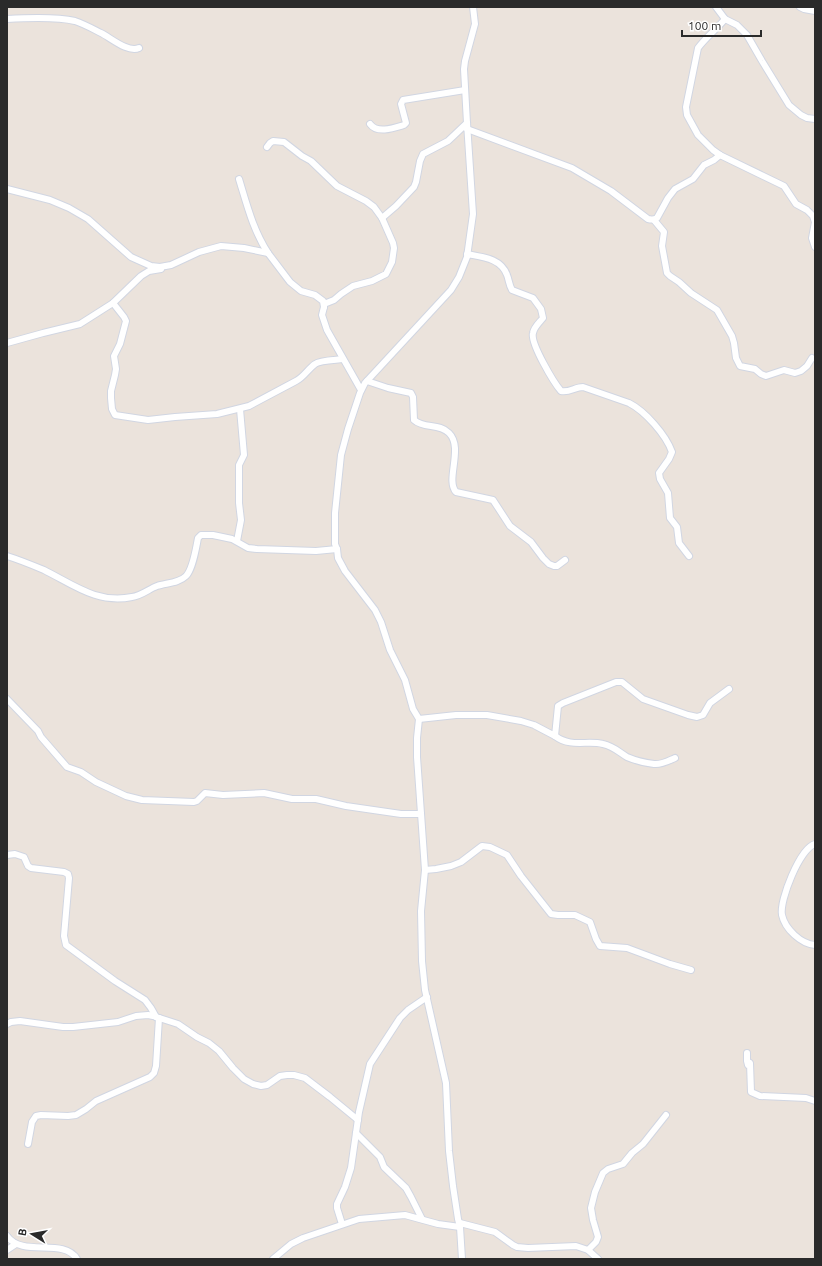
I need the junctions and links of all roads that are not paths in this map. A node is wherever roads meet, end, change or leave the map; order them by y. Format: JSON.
{"nodes":[{"id":1,"x":473,"y":7,"type":"edge"},
{"id":2,"x":716,"y":7,"type":"edge"},
{"id":3,"x":800,"y":7,"type":"edge"},
{"id":4,"x":815,"y":11,"type":"edge"},
{"id":5,"x":7,"y":19,"type":"edge"},
{"id":6,"x":724,"y":19,"type":"junction"},
{"id":7,"x":139,"y":48,"type":"dead end"},
{"id":8,"x":465,"y":90,"type":"junction"},
{"id":9,"x":815,"y":119,"type":"edge"},
{"id":10,"x":370,"y":124,"type":"dead end"},
{"id":11,"x":467,"y":126,"type":"junction"},
{"id":12,"x":266,"y":147,"type":"dead end"},
{"id":13,"x":720,"y":155,"type":"junction"},
{"id":14,"x":239,"y":179,"type":"dead end"},
{"id":15,"x":7,"y":189,"type":"edge"},
{"id":16,"x":382,"y":218,"type":"junction"},
{"id":17,"x":654,"y":220,"type":"junction"},
{"id":18,"x":815,"y":247,"type":"edge"},
{"id":19,"x":268,"y":253,"type":"junction"},
{"id":20,"x":467,"y":254,"type":"junction"},
{"id":21,"x":171,"y":265,"type":"junction"},
{"id":22,"x":113,"y":303,"type":"junction"},
{"id":23,"x":324,"y":307,"type":"junction"},
{"id":24,"x":7,"y":343,"type":"edge"},
{"id":25,"x":812,"y":358,"type":"dead end"},
{"id":26,"x":343,"y":359,"type":"junction"},
{"id":27,"x":367,"y":381,"type":"junction"},
{"id":28,"x":361,"y":390,"type":"junction"},
{"id":29,"x":240,"y":409,"type":"junction"},
{"id":30,"x":237,"y":541,"type":"junction"},
{"id":31,"x":337,"y":549,"type":"junction"},
{"id":32,"x":7,"y":556,"type":"edge"},
{"id":33,"x":689,"y":556,"type":"dead end"},
{"id":34,"x":565,"y":560,"type":"dead end"},
{"id":35,"x":729,"y":689,"type":"dead end"},
{"id":36,"x":7,"y":699,"type":"edge"},
{"id":37,"x":418,"y":719,"type":"junction"},
{"id":38,"x":556,"y":736,"type":"junction"},
{"id":39,"x":674,"y":758,"type":"dead end"},
{"id":40,"x":421,"y":814,"type":"junction"},
{"id":41,"x":815,"y":844,"type":"edge"},
{"id":42,"x":7,"y":855,"type":"edge"},
{"id":43,"x":425,"y":870,"type":"junction"},
{"id":44,"x":815,"y":945,"type":"edge"},
{"id":45,"x":691,"y":970,"type":"dead end"},
{"id":46,"x":427,"y":997,"type":"junction"},
{"id":47,"x":158,"y":1018,"type":"junction"},
{"id":48,"x":7,"y":1024,"type":"edge"},
{"id":49,"x":747,"y":1053,"type":"dead end"},
{"id":50,"x":815,"y":1101,"type":"edge"},
{"id":51,"x":666,"y":1114,"type":"dead end"},
{"id":52,"x":358,"y":1120,"type":"junction"},
{"id":53,"x":356,"y":1133,"type":"junction"},
{"id":54,"x":28,"y":1144,"type":"dead end"},
{"id":55,"x":422,"y":1219,"type":"junction"},
{"id":56,"x":342,"y":1224,"type":"junction"},
{"id":57,"x":460,"y":1225,"type":"junction"},
{"id":58,"x":7,"y":1236,"type":"edge"},
{"id":59,"x":16,"y":1244,"type":"junction"},
{"id":60,"x":7,"y":1250,"type":"edge"},
{"id":61,"x":588,"y":1250,"type":"junction"},
{"id":62,"x":77,"y":1259,"type":"edge"},
{"id":63,"x":273,"y":1259,"type":"edge"},
{"id":64,"x":462,"y":1259,"type":"edge"},
{"id":65,"x":598,"y":1259,"type":"edge"}],
"edges":[{"from":1,"to":8,"type":"street"},
{"from":2,"to":6,"type":"street"},
{"from":3,"to":4,"type":"street"},
{"from":5,"to":7,"type":"street"},
{"from":6,"to":9,"type":"street"},
{"from":6,"to":13,"type":"street"},
{"from":8,"to":10,"type":"street"},
{"from":8,"to":11,"type":"street"},
{"from":11,"to":16,"type":"street"},
{"from":11,"to":17,"type":"street"},
{"from":11,"to":20,"type":"street"},
{"from":12,"to":16,"type":"street"},
{"from":13,"to":17,"type":"street"},
{"from":13,"to":18,"type":"street"},
{"from":14,"to":19,"type":"street"},
{"from":15,"to":21,"type":"street"},
{"from":16,"to":23,"type":"street"},
{"from":17,"to":25,"type":"street"},
{"from":19,"to":21,"type":"street"},
{"from":19,"to":23,"type":"street"},
{"from":20,"to":27,"type":"street"},
{"from":20,"to":33,"type":"street"},
{"from":21,"to":22,"type":"street"},
{"from":22,"to":24,"type":"street"},
{"from":22,"to":29,"type":"street"},
{"from":23,"to":26,"type":"street"},
{"from":26,"to":28,"type":"street"},
{"from":26,"to":29,"type":"street"},
{"from":27,"to":28,"type":"street"},
{"from":27,"to":34,"type":"street"},
{"from":28,"to":31,"type":"street"},
{"from":29,"to":30,"type":"street"},
{"from":30,"to":31,"type":"street"},
{"from":30,"to":32,"type":"street"},
{"from":31,"to":37,"type":"street"},
{"from":35,"to":38,"type":"street"},
{"from":36,"to":40,"type":"street"},
{"from":37,"to":38,"type":"street"},
{"from":37,"to":40,"type":"street"},
{"from":38,"to":39,"type":"street"},
{"from":40,"to":43,"type":"street"},
{"from":41,"to":44,"type":"street"},
{"from":42,"to":47,"type":"street"},
{"from":43,"to":45,"type":"street"},
{"from":43,"to":46,"type":"street"},
{"from":46,"to":52,"type":"street"},
{"from":46,"to":57,"type":"street"},
{"from":47,"to":48,"type":"street"},
{"from":47,"to":52,"type":"street"},
{"from":47,"to":54,"type":"street"},
{"from":49,"to":50,"type":"street"},
{"from":51,"to":61,"type":"street"},
{"from":52,"to":53,"type":"street"},
{"from":53,"to":55,"type":"street"},
{"from":53,"to":56,"type":"street"},
{"from":55,"to":56,"type":"street"},
{"from":55,"to":57,"type":"street"},
{"from":56,"to":63,"type":"street"},
{"from":57,"to":61,"type":"street"},
{"from":57,"to":64,"type":"street"},
{"from":58,"to":59,"type":"street"},
{"from":59,"to":60,"type":"street"},
{"from":59,"to":62,"type":"street"},
{"from":61,"to":65,"type":"street"}]}
